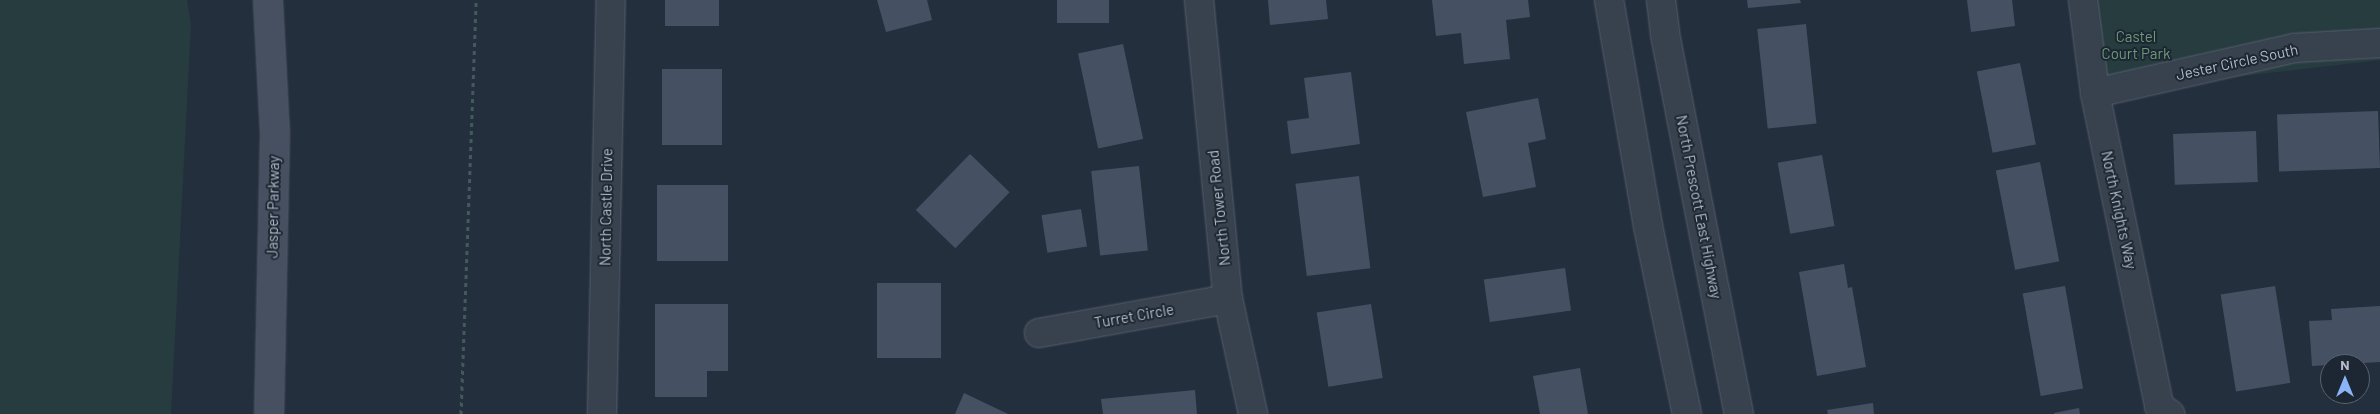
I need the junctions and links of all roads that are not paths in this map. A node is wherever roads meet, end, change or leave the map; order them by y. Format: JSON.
{"nodes":[{"id":1,"x":268,"y":0,"type":"edge"},
{"id":2,"x":611,"y":0,"type":"edge"},
{"id":3,"x":1199,"y":0,"type":"edge"},
{"id":4,"x":1609,"y":0,"type":"edge"},
{"id":5,"x":1661,"y":0,"type":"edge"},
{"id":6,"x":2083,"y":0,"type":"edge"},
{"id":7,"x":2380,"y":43,"type":"edge"},
{"id":8,"x":2095,"y":93,"type":"junction"},
{"id":9,"x":1228,"y":299,"type":"junction"},
{"id":10,"x":1038,"y":333,"type":"dead end"},
{"id":11,"x":269,"y":414,"type":"edge"},
{"id":12,"x":602,"y":414,"type":"edge"},
{"id":13,"x":1253,"y":414,"type":"edge"},
{"id":14,"x":1687,"y":414,"type":"edge"},
{"id":15,"x":1739,"y":414,"type":"edge"},
{"id":16,"x":2170,"y":414,"type":"edge"}],
"edges":[{"from":1,"to":11,"type":"main road","name":"Jasper Parkway"},
{"from":2,"to":12,"type":"street","name":"North Castle Drive"},
{"from":3,"to":9,"type":"street","name":"North Tower Road"},
{"from":4,"to":14,"type":"street"},
{"from":5,"to":15,"type":"street","name":"North Prescott East Highway"},
{"from":6,"to":8,"type":"street","name":"North Knights Way"},
{"from":7,"to":8,"type":"street","name":"Jester Circle South"},
{"from":8,"to":16,"type":"street","name":"North Knights Way"},
{"from":9,"to":10,"type":"street","name":"Turret Circle"},
{"from":9,"to":13,"type":"street","name":"North Tower Road"}]}
